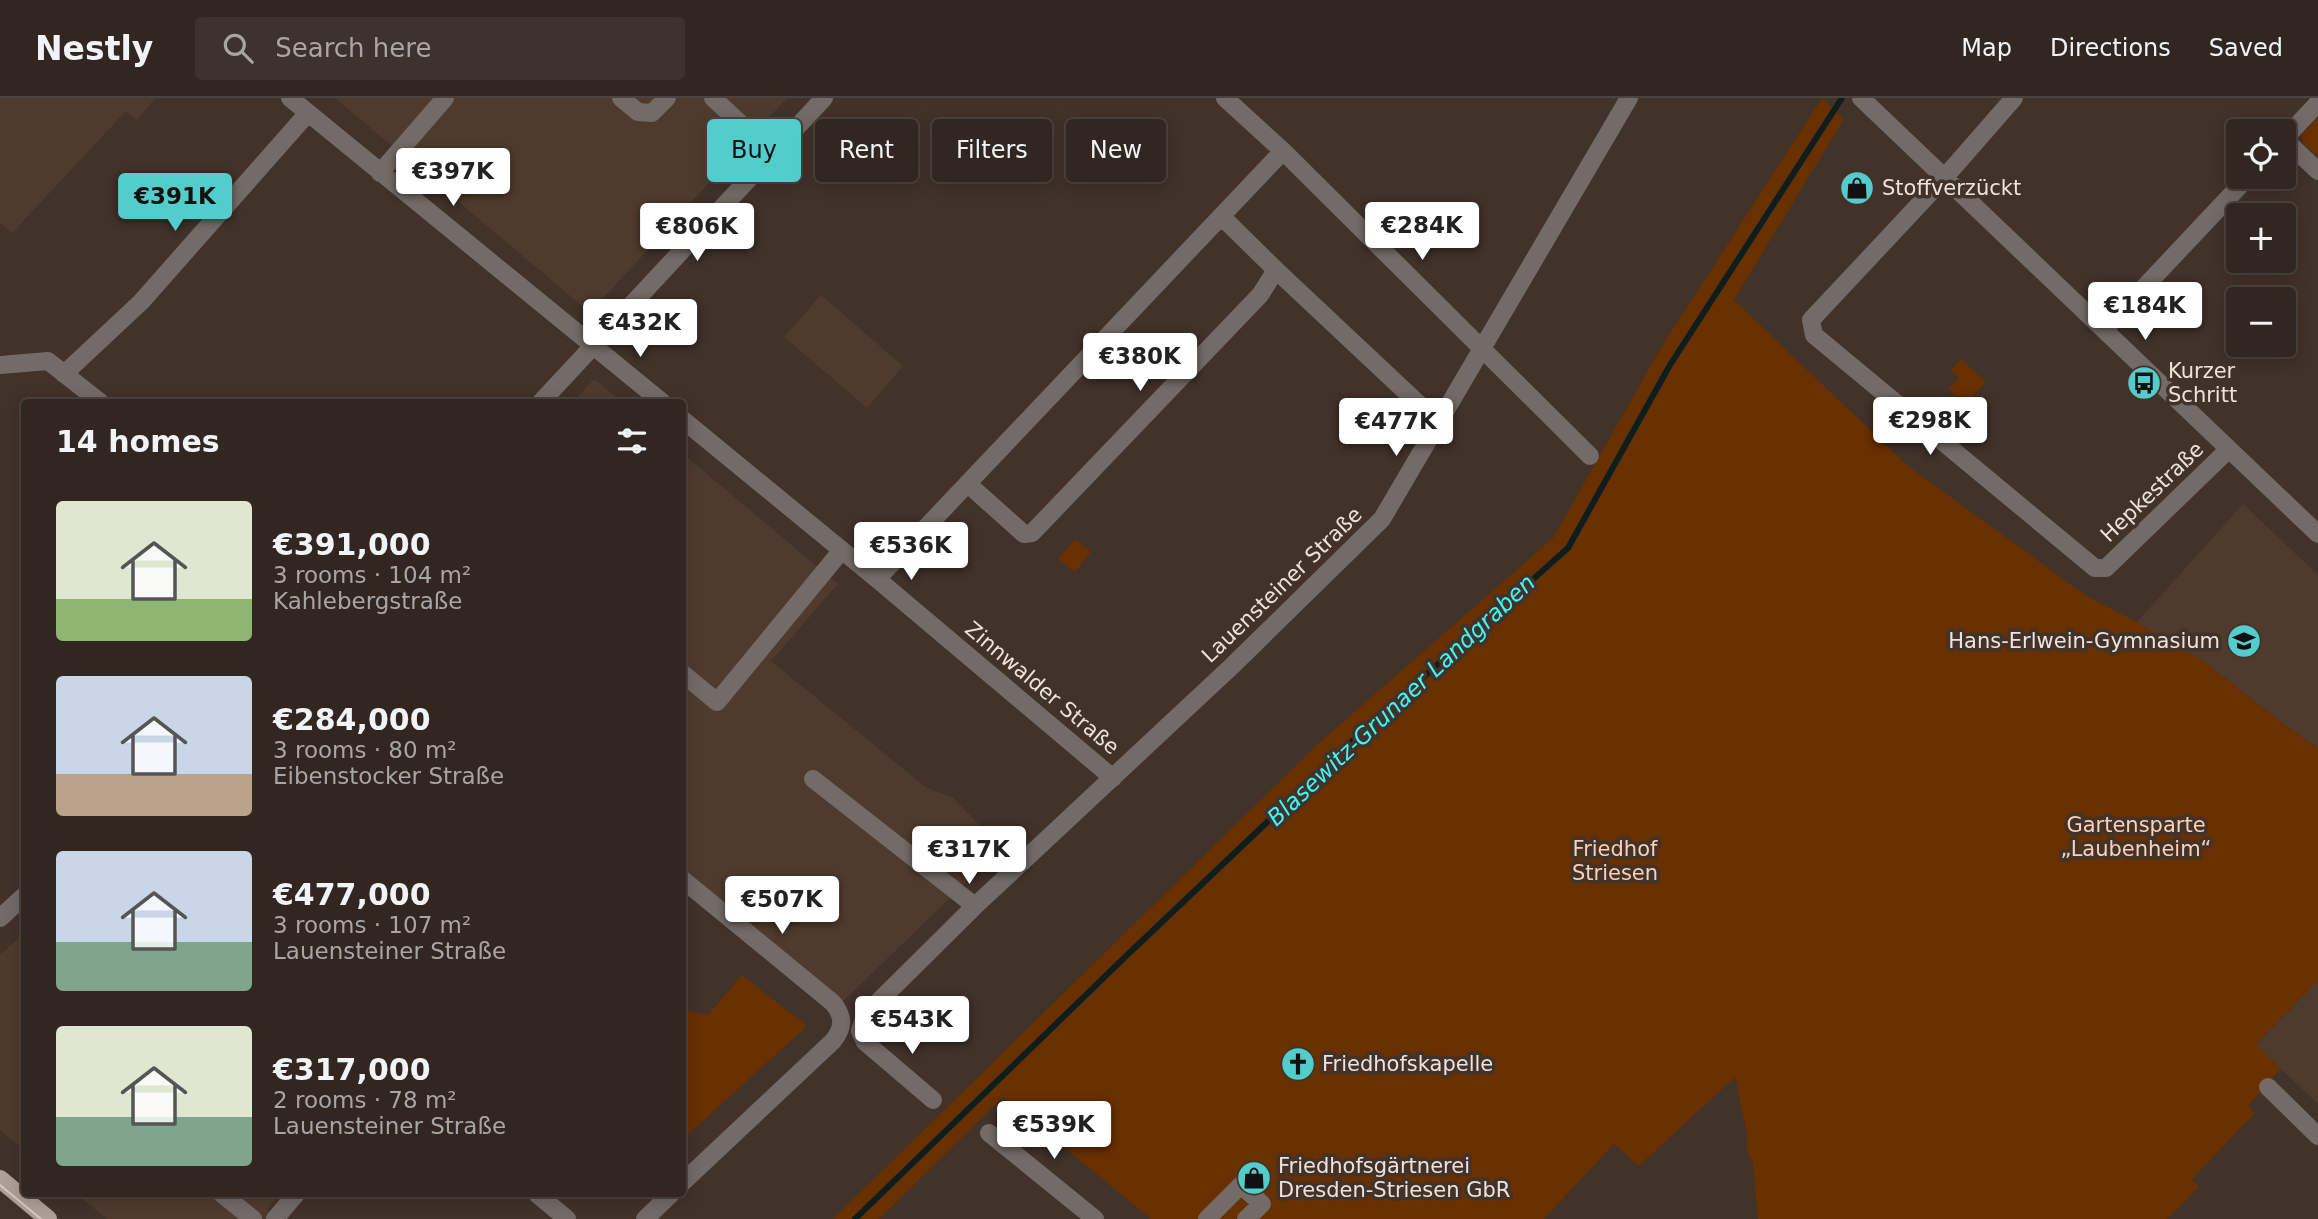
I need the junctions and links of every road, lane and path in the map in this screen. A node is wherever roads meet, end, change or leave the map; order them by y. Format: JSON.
{"nodes":[{"id":1,"x":290,"y":98,"type":"edge"},
{"id":2,"x":445,"y":98,"type":"edge"},
{"id":3,"x":621,"y":98,"type":"edge"},
{"id":4,"x":667,"y":98,"type":"edge"},
{"id":5,"x":713,"y":98,"type":"edge"},
{"id":6,"x":824,"y":98,"type":"edge"},
{"id":7,"x":1629,"y":98,"type":"edge"},
{"id":8,"x":2014,"y":98,"type":"edge"},
{"id":9,"x":1863,"y":100,"type":"edge"},
{"id":10,"x":1237,"y":102,"type":"edge"},
{"id":11,"x":2318,"y":103,"type":"edge"},
{"id":12,"x":308,"y":113,"type":"junction"},
{"id":13,"x":736,"y":119,"type":"edge"},
{"id":14,"x":801,"y":123,"type":"edge"},
{"id":15,"x":2296,"y":126,"type":"edge"},
{"id":16,"x":2296,"y":150,"type":"edge"},
{"id":17,"x":1283,"y":151,"type":"junction"},
{"id":18,"x":2318,"y":171,"type":"edge"},
{"id":19,"x":380,"y":173,"type":"junction"},
{"id":20,"x":1945,"y":177,"type":"junction"},
{"id":21,"x":747,"y":182,"type":"edge"},
{"id":22,"x":2237,"y":189,"type":"edge"},
{"id":23,"x":1221,"y":216,"type":"junction"},
{"id":24,"x":1276,"y":270,"type":"junction"},
{"id":25,"x":2104,"y":330,"type":"junction"},
{"id":26,"x":593,"y":345,"type":"junction"},
{"id":27,"x":1483,"y":349,"type":"junction"},
{"id":28,"x":0,"y":365,"type":"edge"},
{"id":29,"x":64,"y":374,"type":"junction"},
{"id":30,"x":96,"y":399,"type":"edge"},
{"id":31,"x":544,"y":399,"type":"edge"},
{"id":32,"x":658,"y":399,"type":"edge"},
{"id":33,"x":686,"y":422,"type":"edge"},
{"id":34,"x":1439,"y":423,"type":"junction"},
{"id":35,"x":2229,"y":449,"type":"junction"},
{"id":36,"x":1590,"y":456,"type":"dead end"},
{"id":37,"x":968,"y":484,"type":"junction"},
{"id":38,"x":2318,"y":534,"type":"edge"},
{"id":39,"x":842,"y":550,"type":"junction"},
{"id":40,"x":877,"y":579,"type":"junction"},
{"id":41,"x":686,"y":676,"type":"edge"},
{"id":42,"x":1112,"y":778,"type":"junction"},
{"id":43,"x":813,"y":779,"type":"dead end"},
{"id":44,"x":686,"y":882,"type":"edge"},
{"id":45,"x":21,"y":899,"type":"edge"},
{"id":46,"x":975,"y":906,"type":"junction"},
{"id":47,"x":0,"y":918,"type":"edge"},
{"id":48,"x":2268,"y":1087,"type":"dead end"},
{"id":49,"x":933,"y":1100,"type":"dead end"},
{"id":50,"x":989,"y":1133,"type":"dead end"},
{"id":51,"x":2318,"y":1136,"type":"edge"},
{"id":52,"x":0,"y":1179,"type":"edge"},
{"id":53,"x":686,"y":1179,"type":"edge"},
{"id":54,"x":21,"y":1196,"type":"edge"},
{"id":55,"x":22,"y":1197,"type":"edge"},
{"id":56,"x":226,"y":1197,"type":"edge"},
{"id":57,"x":293,"y":1197,"type":"edge"},
{"id":58,"x":541,"y":1197,"type":"edge"},
{"id":59,"x":668,"y":1197,"type":"edge"},
{"id":60,"x":48,"y":1219,"type":"edge"},
{"id":61,"x":253,"y":1219,"type":"edge"},
{"id":62,"x":275,"y":1219,"type":"edge"},
{"id":63,"x":567,"y":1219,"type":"edge"},
{"id":64,"x":645,"y":1219,"type":"edge"},
{"id":65,"x":1095,"y":1219,"type":"edge"},
{"id":66,"x":1207,"y":1219,"type":"edge"},
{"id":67,"x":1246,"y":1219,"type":"edge"}],
"edges":[{"from":1,"to":12,"type":"street"},
{"from":2,"to":19,"type":"street"},
{"from":3,"to":4,"type":"street"},
{"from":5,"to":13,"type":"street"},
{"from":6,"to":14,"type":"street"},
{"from":7,"to":27,"type":"street","name":"Lauensteiner Straße"},
{"from":8,"to":20,"type":"street"},
{"from":9,"to":20,"type":"street","name":"Hepkestraße"},
{"from":10,"to":17,"type":"street"},
{"from":11,"to":15,"type":"street"},
{"from":12,"to":19,"type":"street"},
{"from":12,"to":29,"type":"street"},
{"from":16,"to":18,"type":"street"},
{"from":17,"to":23,"type":"street"},
{"from":17,"to":27,"type":"street"},
{"from":19,"to":26,"type":"street"},
{"from":20,"to":25,"type":"street","name":"Hepkestraße"},
{"from":20,"to":35,"type":"street","name":"Hepkestraße"},
{"from":21,"to":26,"type":"street"},
{"from":22,"to":25,"type":"street"},
{"from":23,"to":24,"type":"street"},
{"from":23,"to":37,"type":"street"},
{"from":24,"to":34,"type":"street"},
{"from":24,"to":37,"type":"street"},
{"from":25,"to":35,"type":"street","name":"Hepkestraße"},
{"from":26,"to":31,"type":"street"},
{"from":26,"to":32,"type":"street"},
{"from":27,"to":34,"type":"street","name":"Lauensteiner Straße"},
{"from":27,"to":36,"type":"street"},
{"from":28,"to":29,"type":"street"},
{"from":29,"to":30,"type":"street"},
{"from":33,"to":39,"type":"street","name":"Zinnwalder Straße"},
{"from":34,"to":42,"type":"street","name":"Lauensteiner Straße"},
{"from":35,"to":38,"type":"street","name":"Hepkestraße"},
{"from":37,"to":40,"type":"street"},
{"from":39,"to":40,"type":"street","name":"Zinnwalder Straße"},
{"from":39,"to":41,"type":"street"},
{"from":40,"to":42,"type":"street","name":"Zinnwalder Straße"},
{"from":42,"to":46,"type":"street","name":"Lauensteiner Straße"},
{"from":43,"to":46,"type":"street"},
{"from":44,"to":53,"type":"street"},
{"from":45,"to":47,"type":"street"},
{"from":46,"to":49,"type":"street","name":"Lauensteiner Straße"},
{"from":48,"to":51,"type":"street"},
{"from":50,"to":65,"type":"street"},
{"from":52,"to":54,"type":"main road"},
{"from":55,"to":60,"type":"main road"},
{"from":56,"to":61,"type":"street"},
{"from":57,"to":62,"type":"street"},
{"from":58,"to":63,"type":"street"},
{"from":59,"to":64,"type":"street"},
{"from":66,"to":67,"type":"street"}]}
